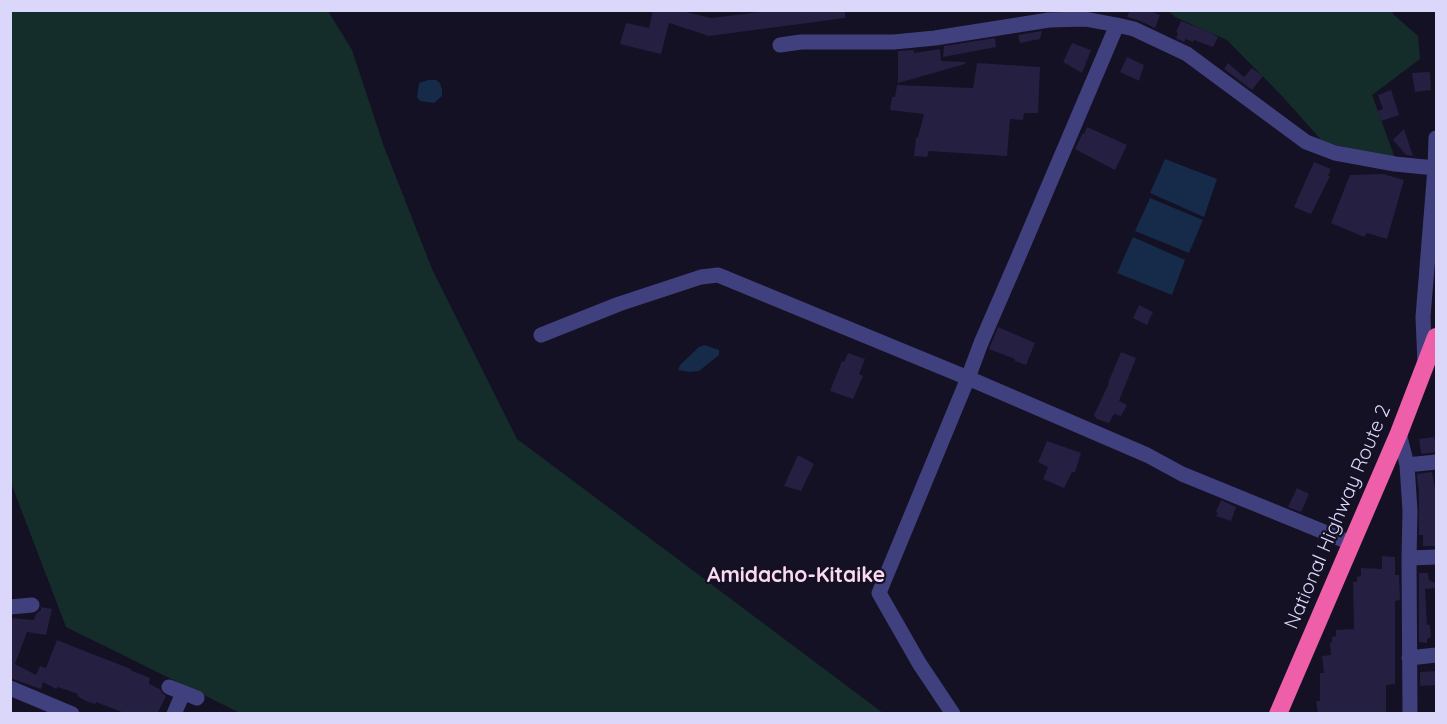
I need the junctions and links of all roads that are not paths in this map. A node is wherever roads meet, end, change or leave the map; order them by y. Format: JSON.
{"nodes":[{"id":1,"x":1117,"y":25,"type":"junction"},
{"id":2,"x":780,"y":45,"type":"dead end"},
{"id":3,"x":1437,"y":138,"type":"edge"},
{"id":4,"x":1435,"y":168,"type":"edge"},
{"id":5,"x":540,"y":335,"type":"dead end"},
{"id":6,"x":1437,"y":337,"type":"edge"},
{"id":7,"x":1425,"y":367,"type":"junction"},
{"id":8,"x":968,"y":378,"type":"junction"},
{"id":9,"x":1399,"y":433,"type":"junction"},
{"id":10,"x":1437,"y":462,"type":"edge"},
{"id":11,"x":1407,"y":465,"type":"junction"},
{"id":12,"x":1351,"y":543,"type":"junction"},
{"id":13,"x":1437,"y":557,"type":"edge"},
{"id":14,"x":1409,"y":558,"type":"junction"},
{"id":15,"x":32,"y":605,"type":"dead end"},
{"id":16,"x":10,"y":607,"type":"edge"},
{"id":17,"x":1437,"y":656,"type":"edge"},
{"id":18,"x":1409,"y":658,"type":"junction"},
{"id":19,"x":10,"y":688,"type":"edge"},
{"id":20,"x":183,"y":693,"type":"dead end"},
{"id":21,"x":72,"y":714,"type":"edge"},
{"id":22,"x":174,"y":714,"type":"edge"},
{"id":23,"x":953,"y":714,"type":"edge"},
{"id":24,"x":1278,"y":714,"type":"edge"},
{"id":25,"x":1410,"y":714,"type":"edge"}],
"edges":[{"from":1,"to":2,"type":"street"},
{"from":1,"to":4,"type":"street"},
{"from":1,"to":8,"type":"street"},
{"from":3,"to":4,"type":"street"},
{"from":4,"to":7,"type":"street"},
{"from":5,"to":8,"type":"street"},
{"from":6,"to":7,"type":"highway","name":"National Highway Route 2"},
{"from":7,"to":9,"type":"highway","name":"National Highway Route 2"},
{"from":8,"to":12,"type":"street"},
{"from":8,"to":23,"type":"street"},
{"from":9,"to":11,"type":"street"},
{"from":9,"to":12,"type":"highway","name":"National Highway Route 2"},
{"from":10,"to":11,"type":"street"},
{"from":11,"to":14,"type":"street"},
{"from":12,"to":24,"type":"highway","name":"National Highway Route 2"},
{"from":13,"to":14,"type":"street"},
{"from":14,"to":18,"type":"street"},
{"from":15,"to":16,"type":"street"},
{"from":17,"to":18,"type":"street"},
{"from":18,"to":25,"type":"street"},
{"from":19,"to":21,"type":"street"},
{"from":20,"to":22,"type":"street"}]}
